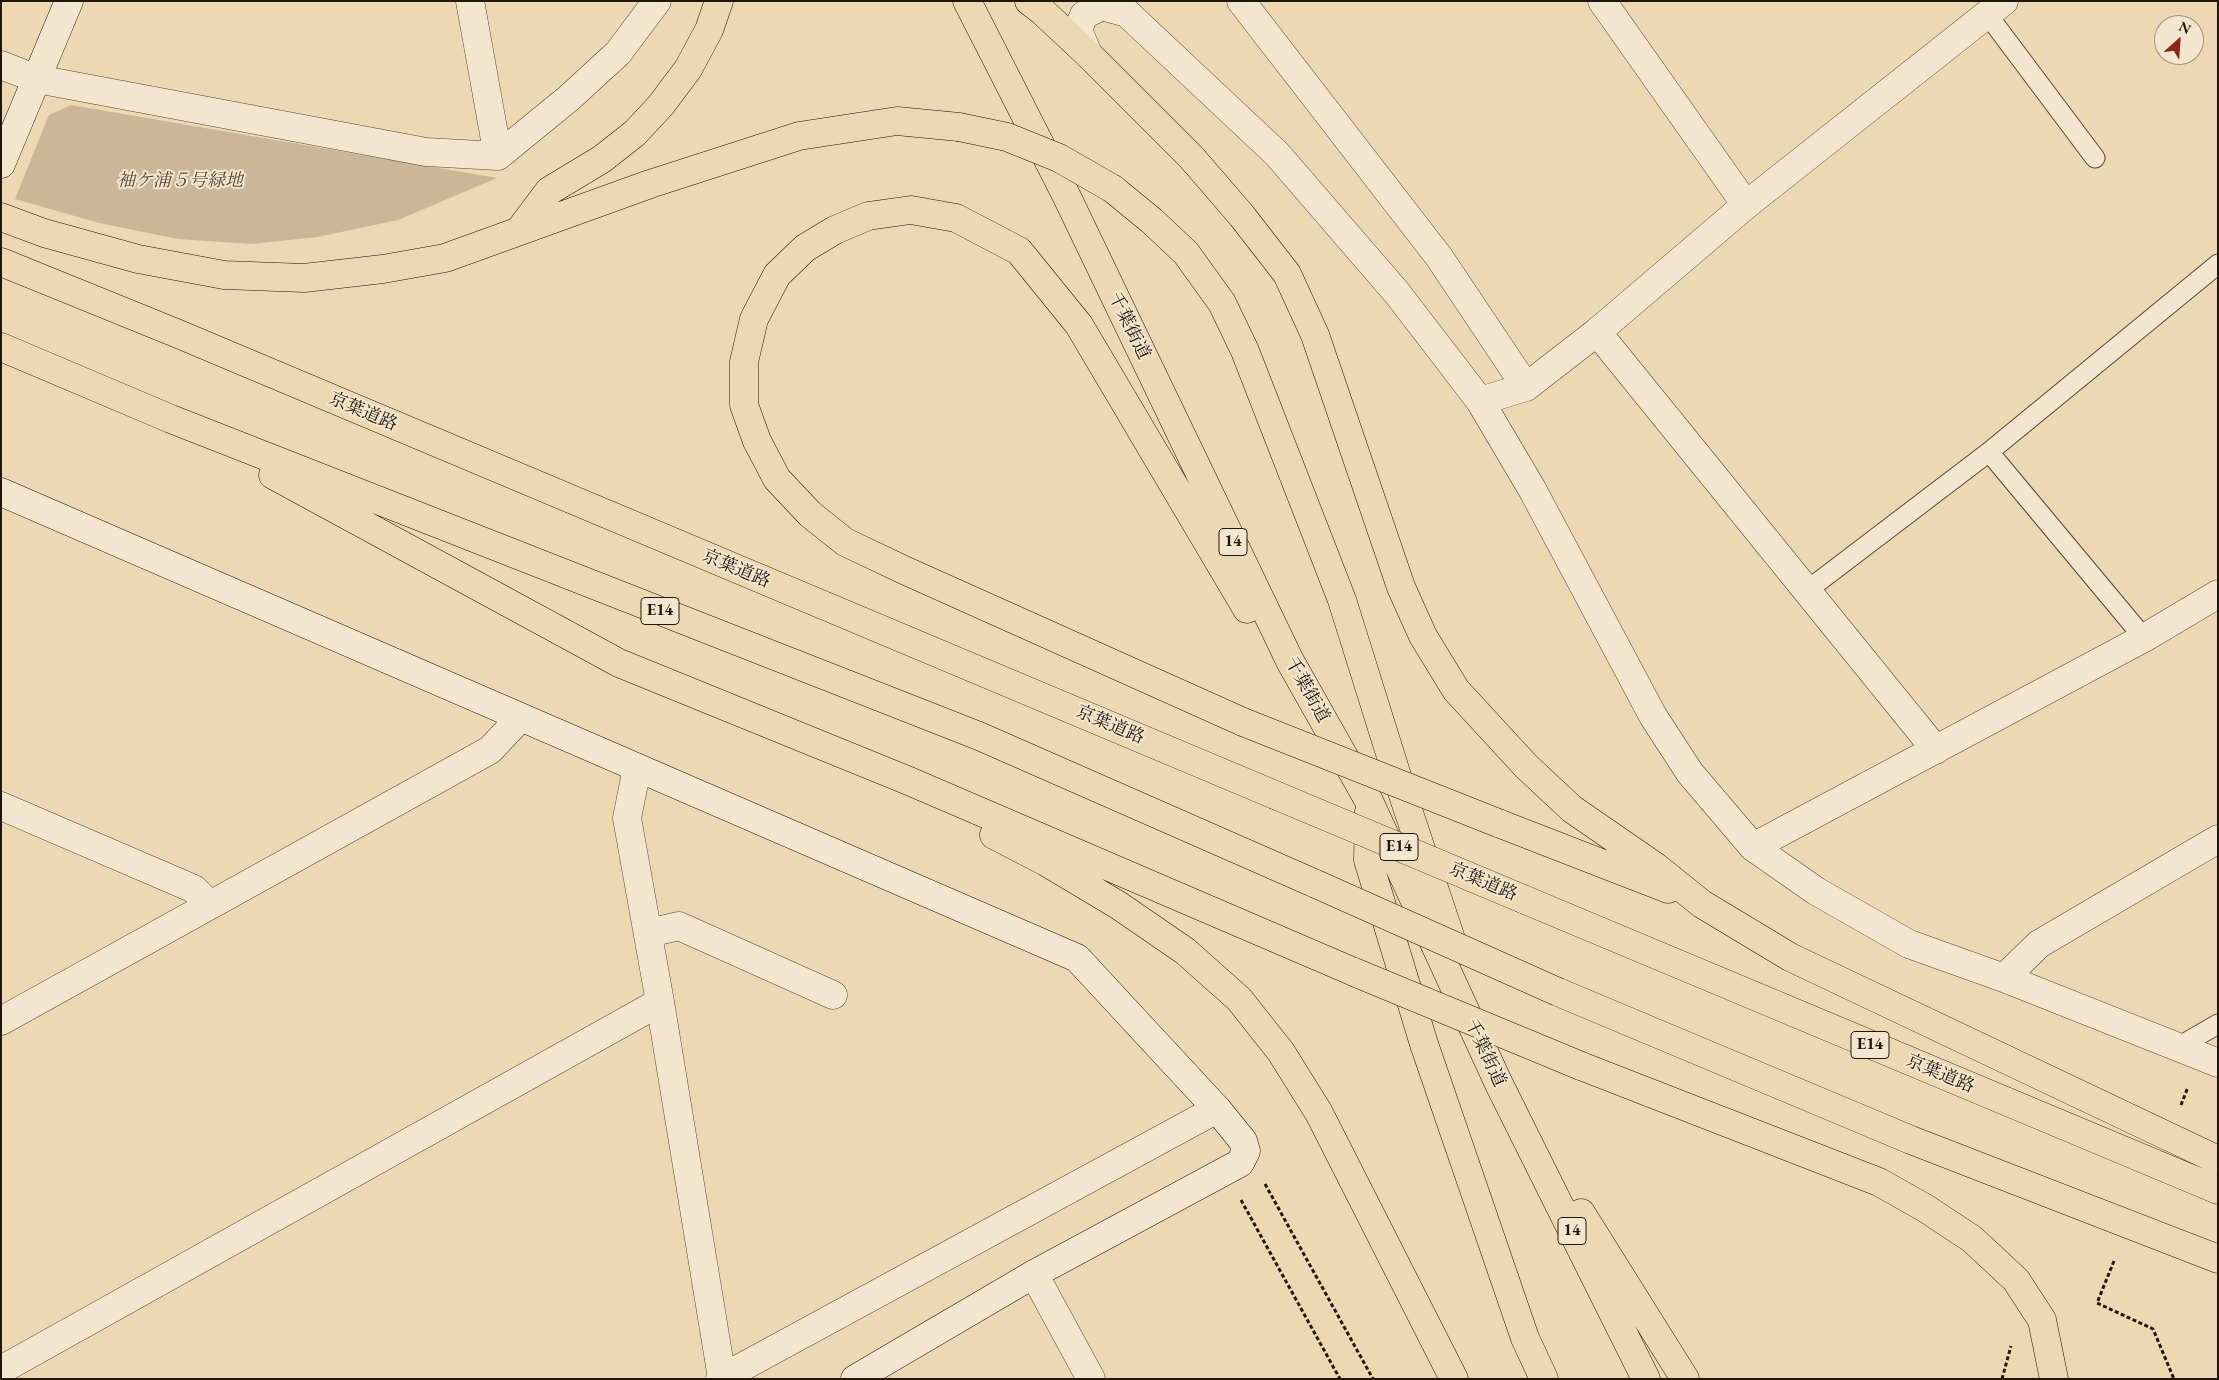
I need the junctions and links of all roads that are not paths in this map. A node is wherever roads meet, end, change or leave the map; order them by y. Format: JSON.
{"nodes":[{"id":1,"x":69,"y":1,"type":"edge"},
{"id":2,"x":470,"y":1,"type":"edge"},
{"id":3,"x":657,"y":1,"type":"edge"},
{"id":4,"x":719,"y":1,"type":"edge"},
{"id":5,"x":967,"y":1,"type":"edge"},
{"id":6,"x":1029,"y":1,"type":"edge"},
{"id":7,"x":1241,"y":1,"type":"edge"},
{"id":8,"x":1602,"y":1,"type":"edge"},
{"id":9,"x":1121,"y":7,"type":"edge"},
{"id":10,"x":1996,"y":7,"type":"edge"},
{"id":11,"x":1088,"y":54,"type":"junction"},
{"id":12,"x":1,"y":65,"type":"edge"},
{"id":13,"x":37,"y":79,"type":"junction"},
{"id":14,"x":498,"y":156,"type":"junction"},
{"id":15,"x":2095,"y":158,"type":"dead end"},
{"id":16,"x":1,"y":164,"type":"edge"},
{"id":17,"x":1746,"y":205,"type":"junction"},
{"id":18,"x":1,"y":218,"type":"edge"},
{"id":19,"x":519,"y":231,"type":"junction"},
{"id":20,"x":1,"y":262,"type":"edge"},
{"id":21,"x":2218,"y":264,"type":"edge"},
{"id":22,"x":1597,"y":332,"type":"junction"},
{"id":23,"x":1,"y":347,"type":"edge"},
{"id":24,"x":1526,"y":387,"type":"junction"},
{"id":25,"x":1480,"y":401,"type":"junction"},
{"id":26,"x":171,"y":419,"type":"junction"},
{"id":27,"x":1990,"y":452,"type":"junction"},
{"id":28,"x":1,"y":492,"type":"edge"},
{"id":29,"x":1805,"y":592,"type":"junction"},
{"id":30,"x":2218,"y":594,"type":"edge"},
{"id":31,"x":2144,"y":638,"type":"junction"},
{"id":32,"x":1290,"y":661,"type":"junction"},
{"id":33,"x":520,"y":718,"type":"junction"},
{"id":34,"x":1936,"y":750,"type":"junction"},
{"id":35,"x":637,"y":768,"type":"junction"},
{"id":36,"x":909,"y":781,"type":"junction"},
{"id":37,"x":1369,"y":801,"type":"junction"},
{"id":38,"x":1,"y":806,"type":"edge"},
{"id":39,"x":2218,"y":839,"type":"edge"},
{"id":40,"x":1753,"y":847,"type":"junction"},
{"id":41,"x":1702,"y":904,"type":"junction"},
{"id":42,"x":210,"y":905,"type":"junction"},
{"id":43,"x":648,"y":933,"type":"junction"},
{"id":44,"x":2004,"y":978,"type":"junction"},
{"id":45,"x":833,"y":995,"type":"dead end"},
{"id":46,"x":660,"y":1002,"type":"junction"},
{"id":47,"x":1,"y":1021,"type":"edge"},
{"id":48,"x":2218,"y":1024,"type":"edge"},
{"id":49,"x":2178,"y":1047,"type":"junction"},
{"id":50,"x":2218,"y":1063,"type":"edge"},
{"id":51,"x":1498,"y":1082,"type":"junction"},
{"id":52,"x":1217,"y":1109,"type":"junction"},
{"id":53,"x":2218,"y":1160,"type":"edge"},
{"id":54,"x":2218,"y":1190,"type":"edge"},
{"id":55,"x":2218,"y":1259,"type":"edge"},
{"id":56,"x":1034,"y":1274,"type":"junction"},
{"id":57,"x":1,"y":1370,"type":"edge"},
{"id":58,"x":721,"y":1378,"type":"edge"},
{"id":59,"x":855,"y":1379,"type":"edge"},
{"id":60,"x":1092,"y":1379,"type":"edge"},
{"id":61,"x":1454,"y":1379,"type":"edge"},
{"id":62,"x":1544,"y":1379,"type":"edge"},
{"id":63,"x":1646,"y":1379,"type":"edge"},
{"id":64,"x":1685,"y":1379,"type":"edge"},
{"id":65,"x":2054,"y":1379,"type":"edge"}],
"edges":[{"from":1,"to":13,"type":"street"},
{"from":2,"to":14,"type":"street"},
{"from":3,"to":14,"type":"street"},
{"from":4,"to":19,"type":"highway"},
{"from":5,"to":32,"type":"highway","name":"千葉街道","number":"14"},
{"from":6,"to":11,"type":"highway"},
{"from":7,"to":24,"type":"street"},
{"from":8,"to":17,"type":"street"},
{"from":9,"to":11,"type":"street"},
{"from":9,"to":25,"type":"street"},
{"from":10,"to":15,"type":"lane"},
{"from":10,"to":17,"type":"street"},
{"from":11,"to":41,"type":"highway"},
{"from":12,"to":13,"type":"street"},
{"from":13,"to":14,"type":"street"},
{"from":13,"to":16,"type":"street"},
{"from":17,"to":22,"type":"street"},
{"from":18,"to":19,"type":"highway"},
{"from":19,"to":51,"type":"highway","bridge":true},
{"from":20,"to":54,"type":"highway","name":"京葉道路","number":"E14","bridge":true},
{"from":21,"to":27,"type":"lane"},
{"from":22,"to":24,"type":"street"},
{"from":22,"to":29,"type":"street"},
{"from":23,"to":26,"type":"highway","number":"E14"},
{"from":24,"to":25,"type":"street"},
{"from":25,"to":40,"type":"street"},
{"from":26,"to":36,"type":"highway"},
{"from":26,"to":55,"type":"highway","number":"E14","bridge":true},
{"from":27,"to":29,"type":"lane"},
{"from":27,"to":31,"type":"lane"},
{"from":28,"to":33,"type":"street"},
{"from":29,"to":34,"type":"street"},
{"from":30,"to":31,"type":"street"},
{"from":31,"to":34,"type":"street"},
{"from":32,"to":37,"type":"highway","name":"千葉街道","number":"14"},
{"from":32,"to":41,"type":"highway","bridge":true},
{"from":33,"to":35,"type":"street"},
{"from":33,"to":42,"type":"street"},
{"from":34,"to":40,"type":"street"},
{"from":35,"to":43,"type":"street"},
{"from":35,"to":52,"type":"street"},
{"from":36,"to":61,"type":"highway"},
{"from":36,"to":65,"type":"highway","bridge":true},
{"from":37,"to":51,"type":"highway","name":"千葉街道","number":"14"},
{"from":37,"to":62,"type":"highway"},
{"from":38,"to":42,"type":"street"},
{"from":39,"to":44,"type":"street"},
{"from":40,"to":44,"type":"street"},
{"from":41,"to":53,"type":"highway"},
{"from":42,"to":47,"type":"street"},
{"from":43,"to":45,"type":"street"},
{"from":43,"to":46,"type":"street"},
{"from":44,"to":49,"type":"street"},
{"from":46,"to":57,"type":"street"},
{"from":46,"to":58,"type":"street"},
{"from":48,"to":49,"type":"lane"},
{"from":49,"to":50,"type":"street"},
{"from":51,"to":63,"type":"highway","name":"千葉街道","number":"14"},
{"from":51,"to":64,"type":"highway"},
{"from":52,"to":56,"type":"street"},
{"from":52,"to":58,"type":"street"},
{"from":56,"to":59,"type":"street"},
{"from":56,"to":60,"type":"street"}]}
